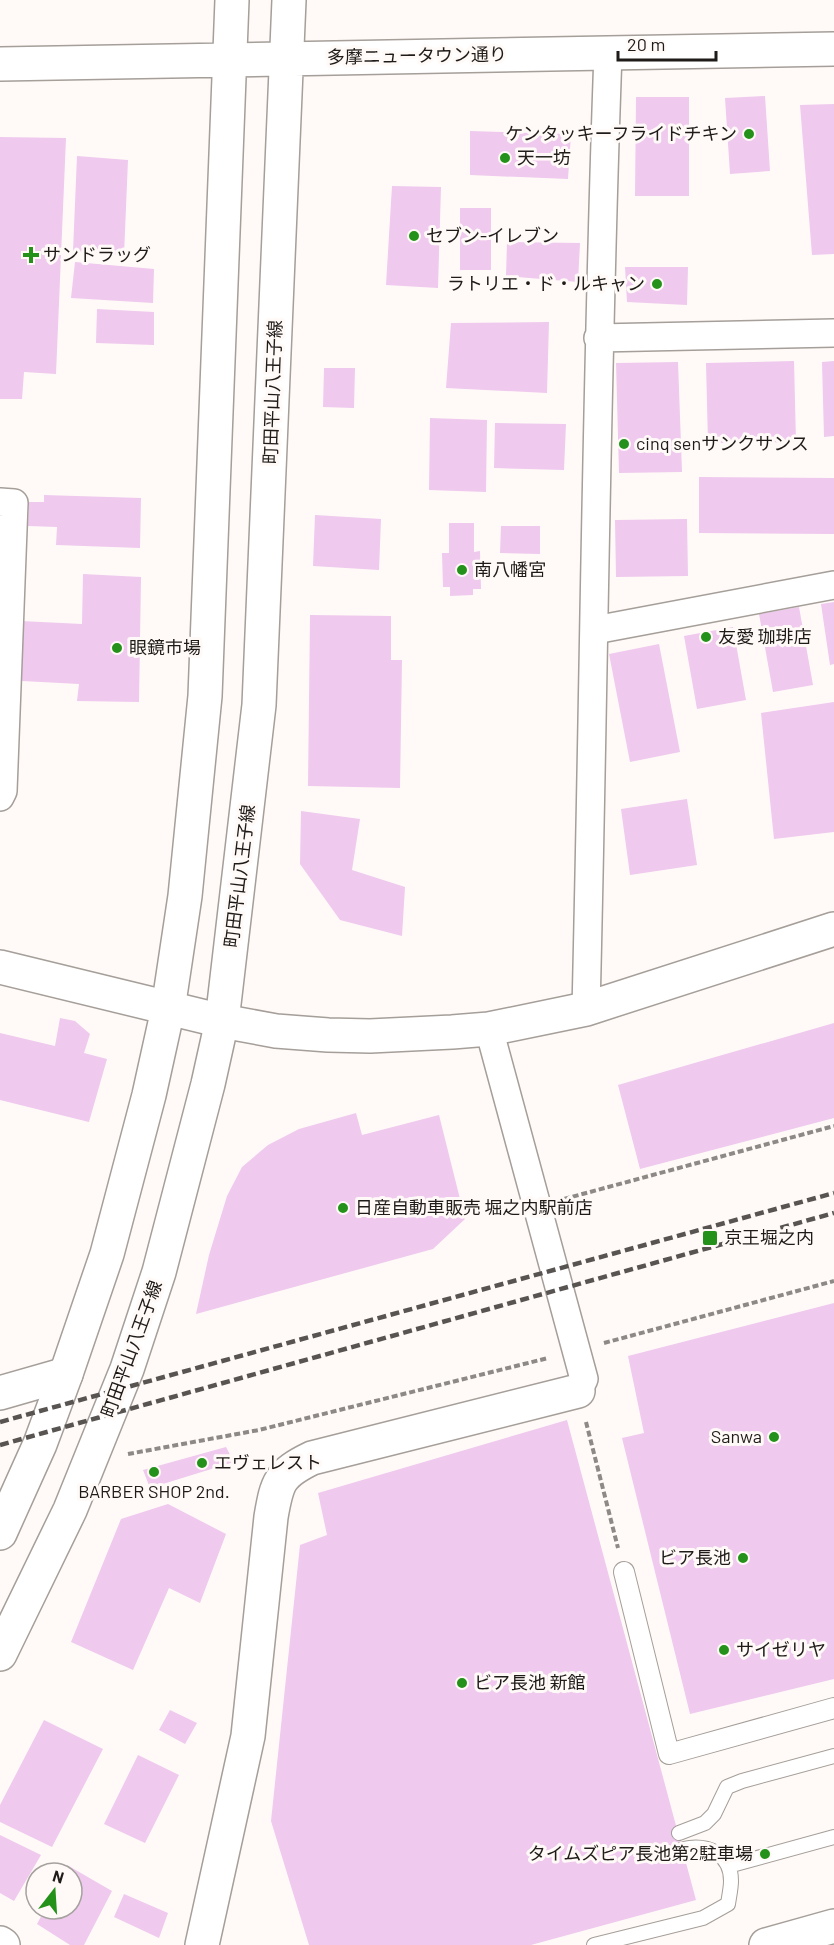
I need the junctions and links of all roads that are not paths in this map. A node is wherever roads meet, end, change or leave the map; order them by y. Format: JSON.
{"nodes":[{"id":1,"x":232,"y":0,"type":"edge"},
{"id":2,"x":289,"y":0,"type":"edge"},
{"id":3,"x":834,"y":49,"type":"edge"},
{"id":4,"x":608,"y":54,"type":"junction"},
{"id":5,"x":287,"y":58,"type":"junction"},
{"id":6,"x":230,"y":59,"type":"junction"},
{"id":7,"x":0,"y":64,"type":"edge"},
{"id":8,"x":834,"y":333,"type":"edge"},
{"id":9,"x":598,"y":338,"type":"junction"},
{"id":10,"x":0,"y":502,"type":"edge"},
{"id":11,"x":834,"y":585,"type":"edge"},
{"id":12,"x":595,"y":630,"type":"junction"},
{"id":13,"x":0,"y":797,"type":"edge"},
{"id":14,"x":834,"y":928,"type":"edge"},
{"id":15,"x":0,"y":967,"type":"edge"},
{"id":16,"x":168,"y":1009,"type":"junction"},
{"id":17,"x":586,"y":1009,"type":"junction"},
{"id":18,"x":222,"y":1022,"type":"junction"},
{"id":19,"x":489,"y":1029,"type":"junction"},
{"id":20,"x":66,"y":1374,"type":"junction"},
{"id":21,"x":579,"y":1391,"type":"joint"},
{"id":22,"x":0,"y":1393,"type":"edge"},
{"id":23,"x":0,"y":1533,"type":"edge"},
{"id":24,"x":624,"y":1572,"type":"road end"},
{"id":25,"x":0,"y":1654,"type":"edge"},
{"id":26,"x":834,"y":1708,"type":"edge"},
{"id":27,"x":834,"y":1756,"type":"edge"},
{"id":28,"x":679,"y":1833,"type":"dead end"},
{"id":29,"x":834,"y":1837,"type":"edge"},
{"id":30,"x":684,"y":1849,"type":"dead end"},
{"id":31,"x":728,"y":1866,"type":"junction"},
{"id":32,"x":832,"y":1933,"type":"edge"},
{"id":33,"x":202,"y":1945,"type":"edge"},
{"id":34,"x":594,"y":1945,"type":"edge"},
{"id":35,"x":766,"y":1945,"type":"edge"}],
"edges":[{"from":1,"to":6,"type":"main road"},
{"from":2,"to":5,"type":"main road","name":"町田平山八王子線"},
{"from":3,"to":4,"type":"main road","name":"多摩ニュータウン通り"},
{"from":4,"to":5,"type":"main road","name":"多摩ニュータウン通り"},
{"from":4,"to":9,"type":"street"},
{"from":5,"to":6,"type":"main road","name":"多摩ニュータウン通り"},
{"from":5,"to":18,"type":"main road","name":"町田平山八王子線"},
{"from":6,"to":7,"type":"main road","name":"多摩ニュータウン通り"},
{"from":6,"to":16,"type":"main road"},
{"from":8,"to":9,"type":"street"},
{"from":9,"to":12,"type":"street"},
{"from":10,"to":13,"type":"street"},
{"from":11,"to":12,"type":"street"},
{"from":12,"to":17,"type":"street"},
{"from":14,"to":17,"type":"main road"},
{"from":15,"to":16,"type":"main road"},
{"from":16,"to":18,"type":"main road"},
{"from":16,"to":20,"type":"main road"},
{"from":17,"to":19,"type":"main road"},
{"from":18,"to":19,"type":"main road"},
{"from":18,"to":25,"type":"main road","name":"町田平山八王子線"},
{"from":19,"to":21,"type":"street"},
{"from":20,"to":22,"type":"main road"},
{"from":20,"to":23,"type":"main road"},
{"from":21,"to":33,"type":"main road"},
{"from":24,"to":26,"type":"street"},
{"from":27,"to":28,"type":"lane"},
{"from":29,"to":31,"type":"lane"},
{"from":30,"to":31,"type":"lane"},
{"from":31,"to":34,"type":"lane"},
{"from":32,"to":35,"type":"main road"}]}
